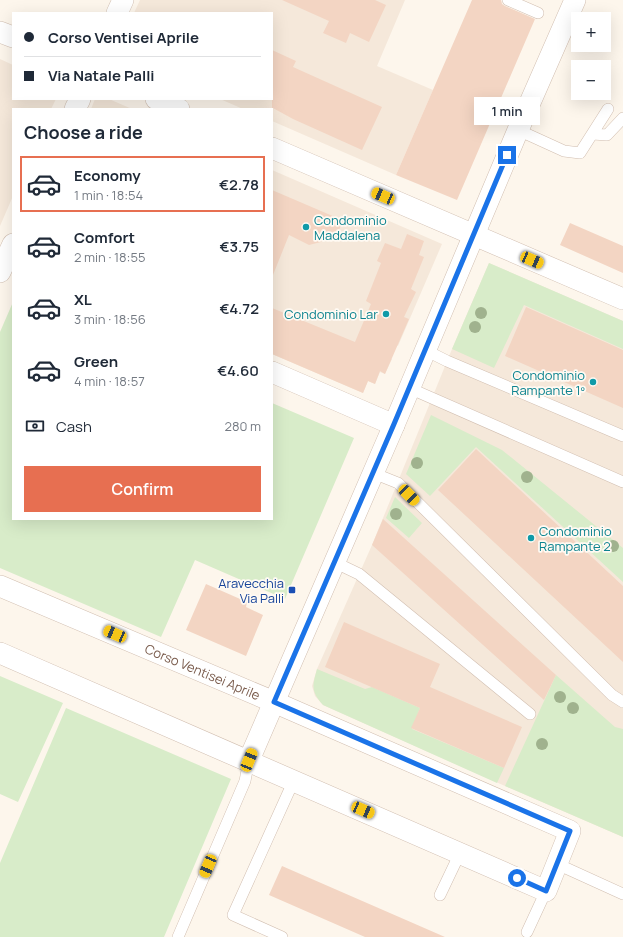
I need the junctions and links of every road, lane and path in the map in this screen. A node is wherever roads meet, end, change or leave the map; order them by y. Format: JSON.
{"nodes":[{"id":1,"x":123,"y":0,"type":"edge"},
{"id":2,"x":508,"y":0,"type":"edge"},
{"id":3,"x":575,"y":0,"type":"edge"},
{"id":4,"x":117,"y":12,"type":"edge"},
{"id":5,"x":538,"y":13,"type":"dead end"},
{"id":6,"x":0,"y":32,"type":"edge"},
{"id":7,"x":12,"y":37,"type":"edge"},
{"id":8,"x":158,"y":100,"type":"edge"},
{"id":9,"x":178,"y":108,"type":"edge"},
{"id":10,"x":608,"y":110,"type":"dead end"},
{"id":11,"x":623,"y":118,"type":"edge"},
{"id":12,"x":518,"y":130,"type":"junction"},
{"id":13,"x":593,"y":134,"type":"junction"},
{"id":14,"x":273,"y":148,"type":"edge"},
{"id":15,"x":474,"y":234,"type":"junction"},
{"id":16,"x":623,"y":299,"type":"edge"},
{"id":17,"x":425,"y":350,"type":"junction"},
{"id":18,"x":273,"y":372,"type":"edge"},
{"id":19,"x":409,"y":388,"type":"junction"},
{"id":20,"x":394,"y":424,"type":"junction"},
{"id":21,"x":623,"y":436,"type":"edge"},
{"id":22,"x":373,"y":473,"type":"junction"},
{"id":23,"x":623,"y":482,"type":"edge"},
{"id":24,"x":334,"y":562,"type":"junction"},
{"id":25,"x":0,"y":586,"type":"edge"},
{"id":26,"x":0,"y":653,"type":"edge"},
{"id":27,"x":274,"y":702,"type":"junction"},
{"id":28,"x":623,"y":702,"type":"edge"},
{"id":29,"x":530,"y":714,"type":"dead end"},
{"id":30,"x":249,"y":760,"type":"junction"},
{"id":31,"x":294,"y":780,"type":"junction"},
{"id":32,"x":460,"y":853,"type":"junction"},
{"id":33,"x":557,"y":864,"type":"junction"},
{"id":34,"x":546,"y":891,"type":"junction"},
{"id":35,"x":623,"y":894,"type":"edge"},
{"id":36,"x":440,"y":895,"type":"dead end"},
{"id":37,"x":527,"y":932,"type":"dead end"},
{"id":38,"x":178,"y":937,"type":"edge"},
{"id":39,"x":282,"y":937,"type":"edge"}],
"edges":[{"from":1,"to":4,"type":"street"},
{"from":2,"to":5,"type":"lane"},
{"from":3,"to":12,"type":"street"},
{"from":6,"to":7,"type":"street"},
{"from":8,"to":9,"type":"street"},
{"from":10,"to":13,"type":"lane"},
{"from":11,"to":13,"type":"lane"},
{"from":12,"to":13,"type":"lane"},
{"from":12,"to":15,"type":"street"},
{"from":14,"to":15,"type":"street"},
{"from":15,"to":16,"type":"street"},
{"from":15,"to":17,"type":"street"},
{"from":17,"to":19,"type":"street"},
{"from":17,"to":21,"type":"lane"},
{"from":18,"to":20,"type":"street"},
{"from":19,"to":20,"type":"street"},
{"from":19,"to":23,"type":"lane"},
{"from":20,"to":22,"type":"street"},
{"from":22,"to":24,"type":"street"},
{"from":22,"to":28,"type":"lane"},
{"from":24,"to":27,"type":"street"},
{"from":24,"to":29,"type":"lane"},
{"from":25,"to":27,"type":"street","name":"Corso Ventisei Aprile"},
{"from":26,"to":30,"type":"street"},
{"from":27,"to":30,"type":"street"},
{"from":27,"to":33,"type":"street","name":"Corso Ventisei Aprile"},
{"from":30,"to":31,"type":"street"},
{"from":30,"to":38,"type":"lane"},
{"from":31,"to":32,"type":"street"},
{"from":31,"to":39,"type":"lane"},
{"from":32,"to":34,"type":"street"},
{"from":32,"to":36,"type":"lane"},
{"from":33,"to":34,"type":"street","name":"Corso Ventisei Aprile"},
{"from":33,"to":35,"type":"lane"},
{"from":34,"to":37,"type":"lane"}]}
